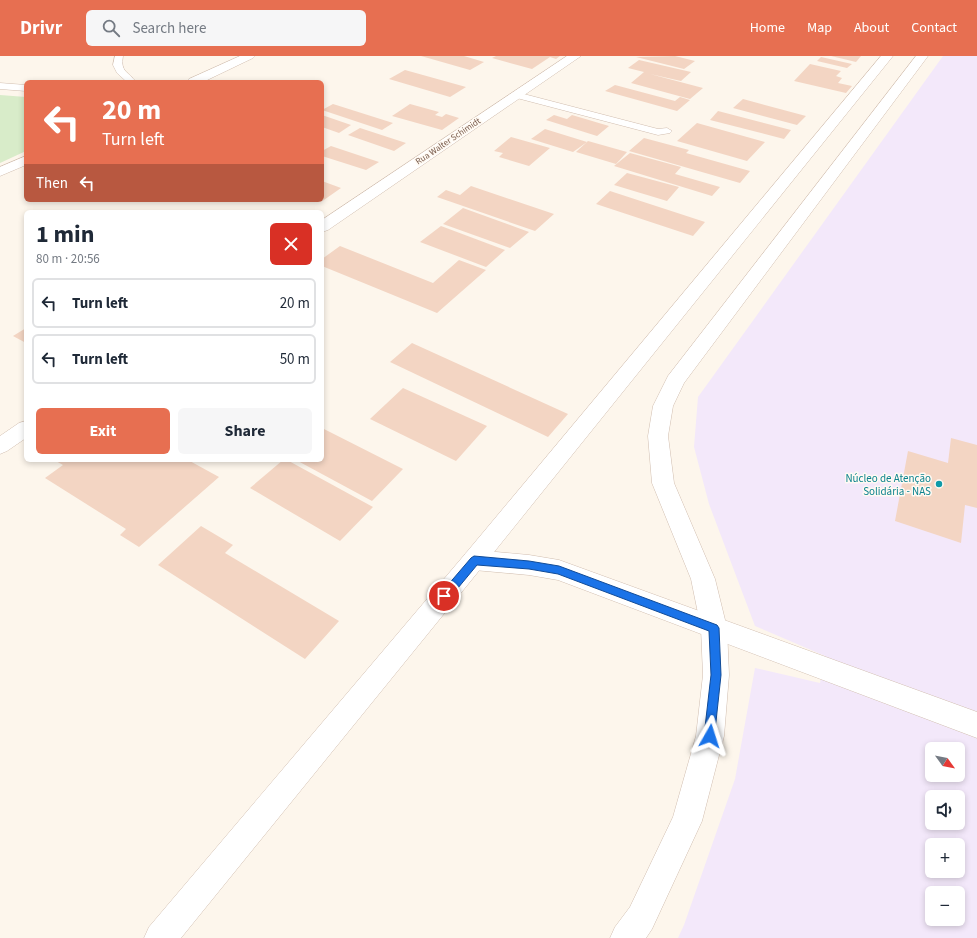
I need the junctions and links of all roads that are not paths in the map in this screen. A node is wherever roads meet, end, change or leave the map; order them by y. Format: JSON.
{"nodes":[{"id":1,"x":119,"y":56,"type":"edge"},
{"id":2,"x":249,"y":56,"type":"edge"},
{"id":3,"x":575,"y":56,"type":"edge"},
{"id":4,"x":887,"y":56,"type":"edge"},
{"id":5,"x":922,"y":56,"type":"edge"},
{"id":6,"x":130,"y":80,"type":"edge"},
{"id":7,"x":197,"y":80,"type":"edge"},
{"id":8,"x":0,"y":86,"type":"edge"},
{"id":9,"x":24,"y":88,"type":"edge"},
{"id":10,"x":516,"y":95,"type":"junction"},
{"id":11,"x":667,"y":131,"type":"dead end"},
{"id":12,"x":24,"y":161,"type":"edge"},
{"id":13,"x":0,"y":172,"type":"edge"},
{"id":14,"x":324,"y":226,"type":"edge"},
{"id":15,"x":24,"y":429,"type":"edge"},
{"id":16,"x":0,"y":446,"type":"edge"},
{"id":17,"x":474,"y":560,"type":"junction"},
{"id":18,"x":714,"y":628,"type":"junction"},
{"id":19,"x":977,"y":725,"type":"edge"},
{"id":20,"x":181,"y":924,"type":"edge"},
{"id":21,"x":160,"y":938,"type":"edge"},
{"id":22,"x":626,"y":938,"type":"edge"}],
"edges":[{"from":1,"to":6,"type":"lane"},
{"from":2,"to":7,"type":"street"},
{"from":3,"to":10,"type":"street","name":"Rua Walter Schimidt"},
{"from":4,"to":17,"type":"street"},
{"from":5,"to":18,"type":"street"},
{"from":8,"to":9,"type":"lane"},
{"from":10,"to":11,"type":"lane"},
{"from":10,"to":14,"type":"street","name":"Rua Walter Schimidt"},
{"from":12,"to":13,"type":"street"},
{"from":15,"to":16,"type":"street"},
{"from":17,"to":18,"type":"street"},
{"from":17,"to":20,"type":"street"},
{"from":18,"to":19,"type":"street"},
{"from":18,"to":22,"type":"street"},
{"from":20,"to":21,"type":"street"}]}
